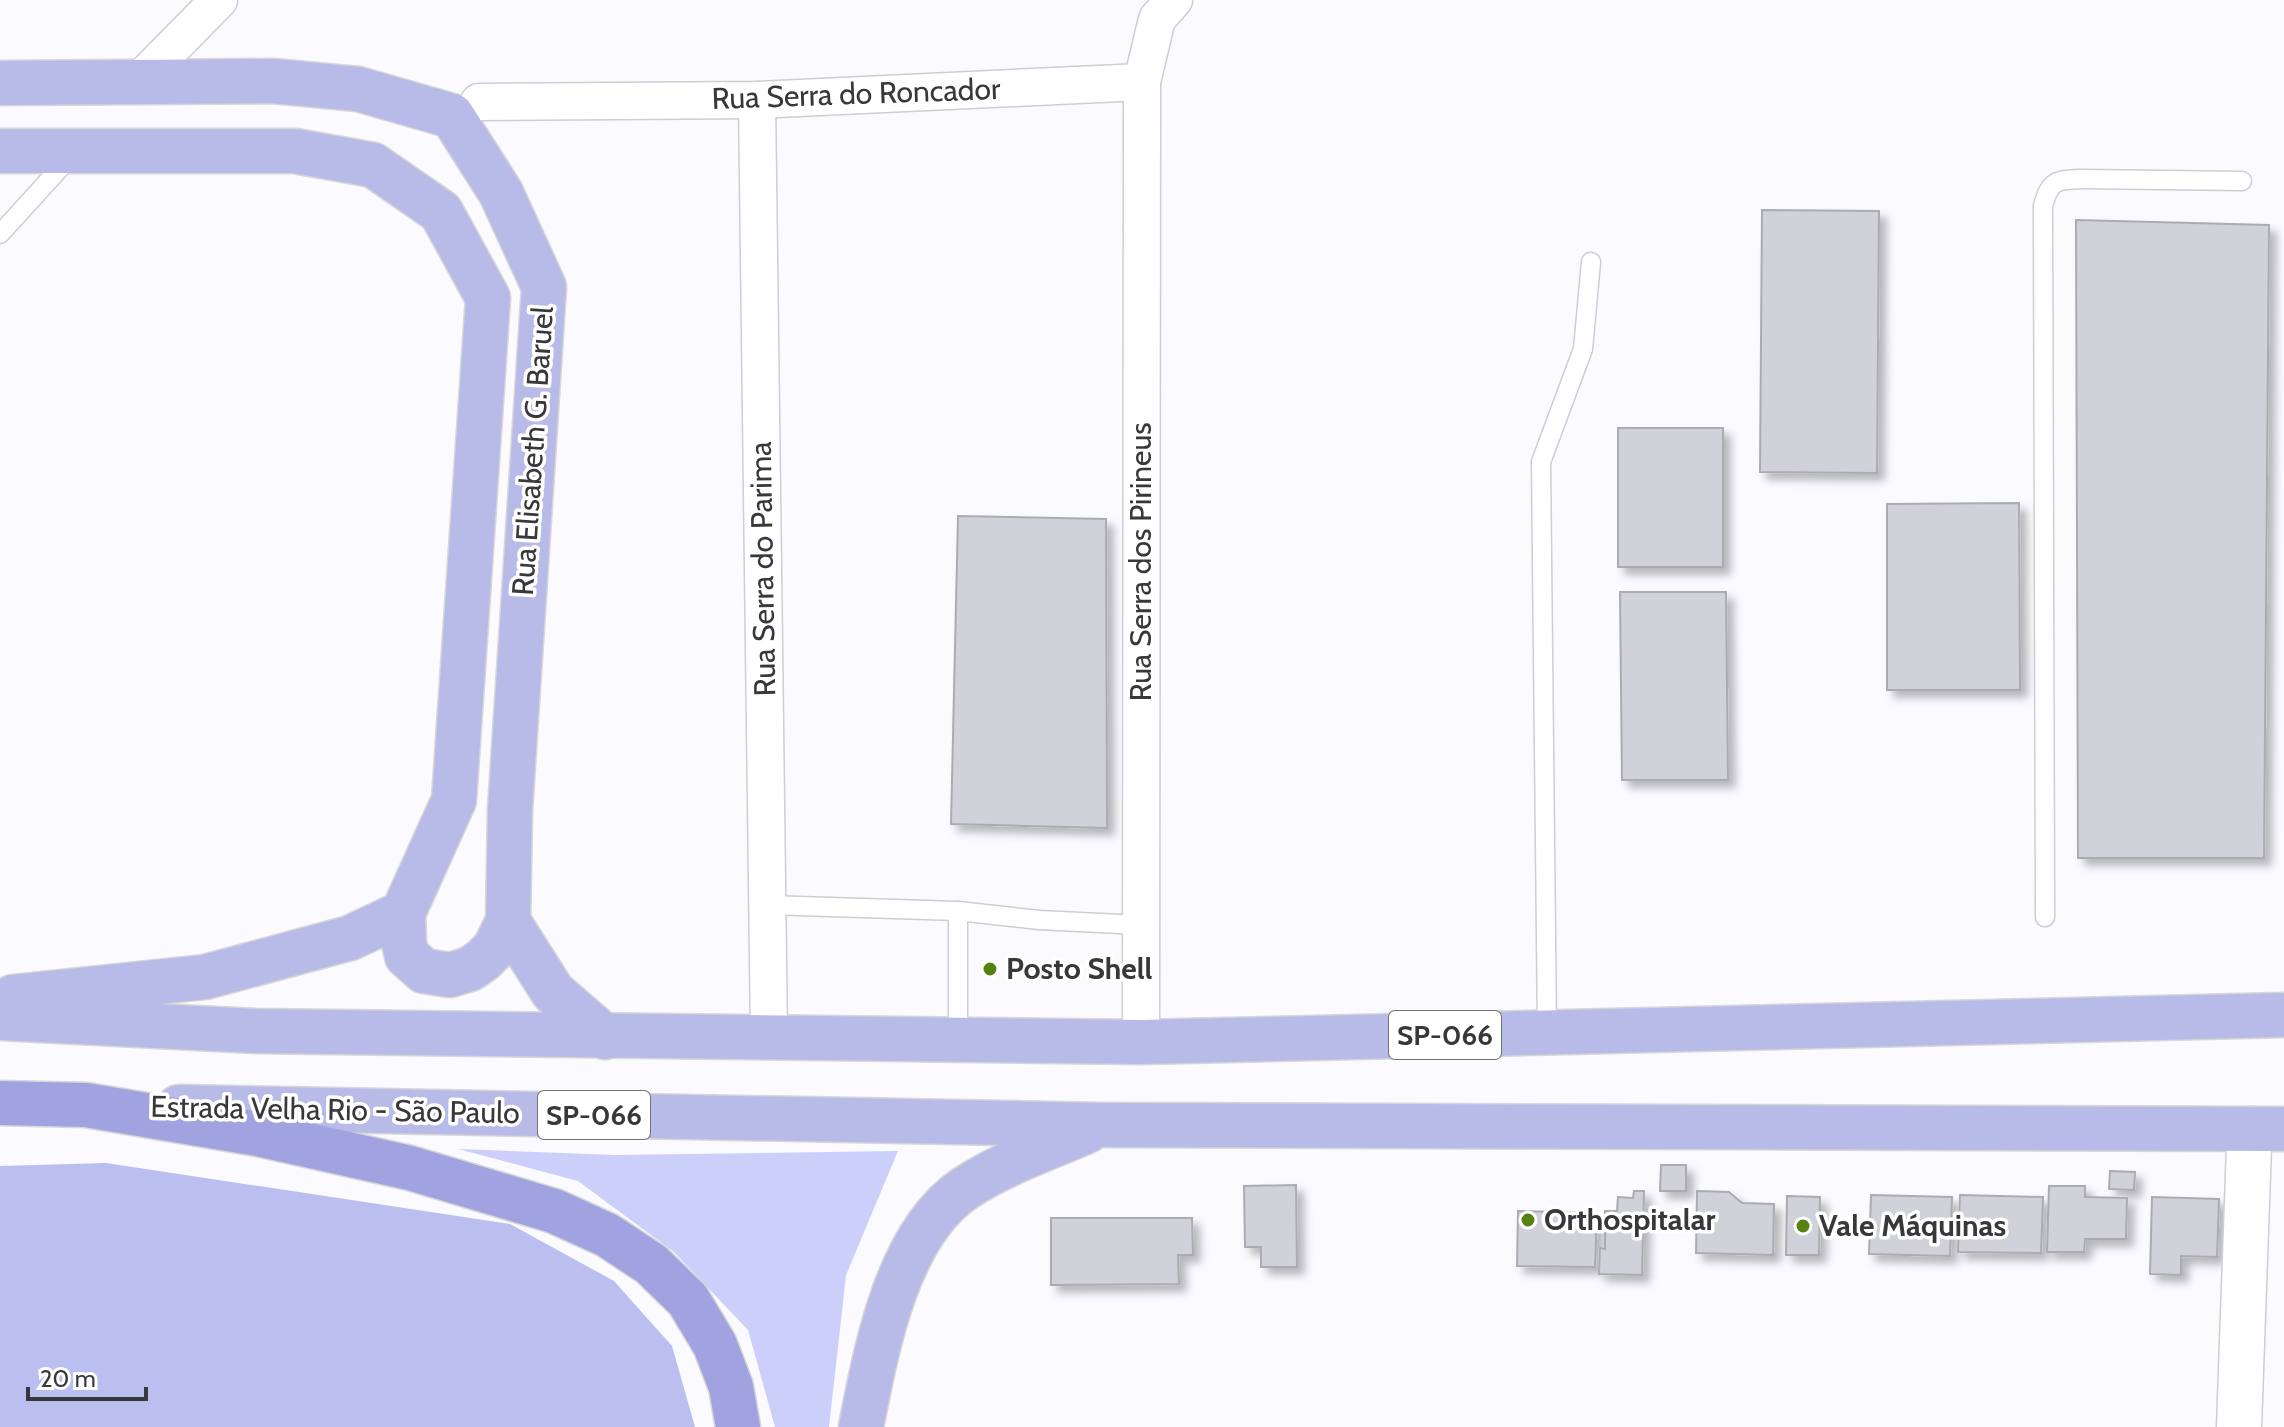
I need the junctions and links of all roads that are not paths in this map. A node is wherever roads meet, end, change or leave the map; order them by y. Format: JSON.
{"nodes":[{"id":1,"x":219,"y":0,"type":"edge"},
{"id":2,"x":1174,"y":0,"type":"edge"},
{"id":3,"x":4,"y":79,"type":"edge"},
{"id":4,"x":1142,"y":82,"type":"junction"},
{"id":5,"x":137,"y":83,"type":"junction"},
{"id":6,"x":757,"y":100,"type":"junction"},
{"id":7,"x":479,"y":102,"type":"dead end"},
{"id":8,"x":76,"y":150,"type":"junction"},
{"id":9,"x":0,"y":151,"type":"edge"},
{"id":10,"x":2242,"y":181,"type":"dead end"},
{"id":11,"x":0,"y":234,"type":"edge"},
{"id":12,"x":1591,"y":262,"type":"dead end"},
{"id":13,"x":767,"y":905,"type":"junction"},
{"id":14,"x":958,"y":911,"type":"junction"},
{"id":15,"x":403,"y":913,"type":"junction"},
{"id":16,"x":2045,"y":917,"type":"dead end"},
{"id":17,"x":508,"y":921,"type":"junction"},
{"id":18,"x":1141,"y":925,"type":"junction"},
{"id":19,"x":0,"y":998,"type":"edge"},
{"id":20,"x":2284,"y":1015,"type":"edge"},
{"id":21,"x":0,"y":1018,"type":"edge"},
{"id":22,"x":1547,"y":1032,"type":"junction"},
{"id":23,"x":605,"y":1037,"type":"junction"},
{"id":24,"x":769,"y":1037,"type":"junction"},
{"id":25,"x":958,"y":1040,"type":"junction"},
{"id":26,"x":1141,"y":1042,"type":"junction"},
{"id":27,"x":0,"y":1103,"type":"edge"},
{"id":28,"x":86,"y":1105,"type":"junction"},
{"id":29,"x":1102,"y":1125,"type":"junction"},
{"id":30,"x":2268,"y":1129,"type":"edge"},
{"id":31,"x":738,"y":1427,"type":"edge"},
{"id":32,"x":861,"y":1427,"type":"edge"},
{"id":33,"x":2239,"y":1427,"type":"edge"}],
"edges":[{"from":1,"to":5,"type":"street"},
{"from":2,"to":4,"type":"street"},
{"from":3,"to":5,"type":"main road","name":"Rua Elisabeth G. Baruel"},
{"from":4,"to":6,"type":"street","name":"Rua Serra do Roncador"},
{"from":4,"to":18,"type":"street","name":"Rua Serra dos Pirineus"},
{"from":5,"to":17,"type":"main road","name":"Rua Elisabeth G. Baruel"},
{"from":6,"to":7,"type":"street","name":"Rua Serra do Roncador"},
{"from":6,"to":13,"type":"street","name":"Rua Serra do Parima"},
{"from":8,"to":9,"type":"main road","name":"Rua Elisabeth G. Baruel"},
{"from":8,"to":11,"type":"lane"},
{"from":8,"to":15,"type":"main road","name":"Rua Elisabeth G. Baruel"},
{"from":10,"to":16,"type":"lane"},
{"from":12,"to":22,"type":"lane"},
{"from":13,"to":14,"type":"lane"},
{"from":13,"to":24,"type":"street","name":"Rua Serra do Parima"},
{"from":14,"to":18,"type":"lane"},
{"from":14,"to":25,"type":"lane"},
{"from":15,"to":17,"type":"main road"},
{"from":15,"to":19,"type":"main road"},
{"from":17,"to":23,"type":"main road"},
{"from":18,"to":26,"type":"street","name":"Rua Serra dos Pirineus"},
{"from":20,"to":22,"type":"main road","number":"SP-066"},
{"from":21,"to":23,"type":"main road","number":"SP-066"},
{"from":22,"to":26,"type":"main road","number":"SP-066"},
{"from":23,"to":24,"type":"main road","number":"SP-066"},
{"from":24,"to":25,"type":"main road","number":"SP-066"},
{"from":25,"to":26,"type":"main road","number":"SP-066"},
{"from":27,"to":28,"type":"highway","name":"Estrada Velha Rio - São Paulo","number":"SP-066"},
{"from":28,"to":29,"type":"main road","name":"Estrada Velha Rio - São Paulo","number":"SP-066"},
{"from":28,"to":31,"type":"highway"},
{"from":29,"to":30,"type":"main road","number":"SP-066"},
{"from":29,"to":32,"type":"main road"},
{"from":30,"to":33,"type":"street"}]}
